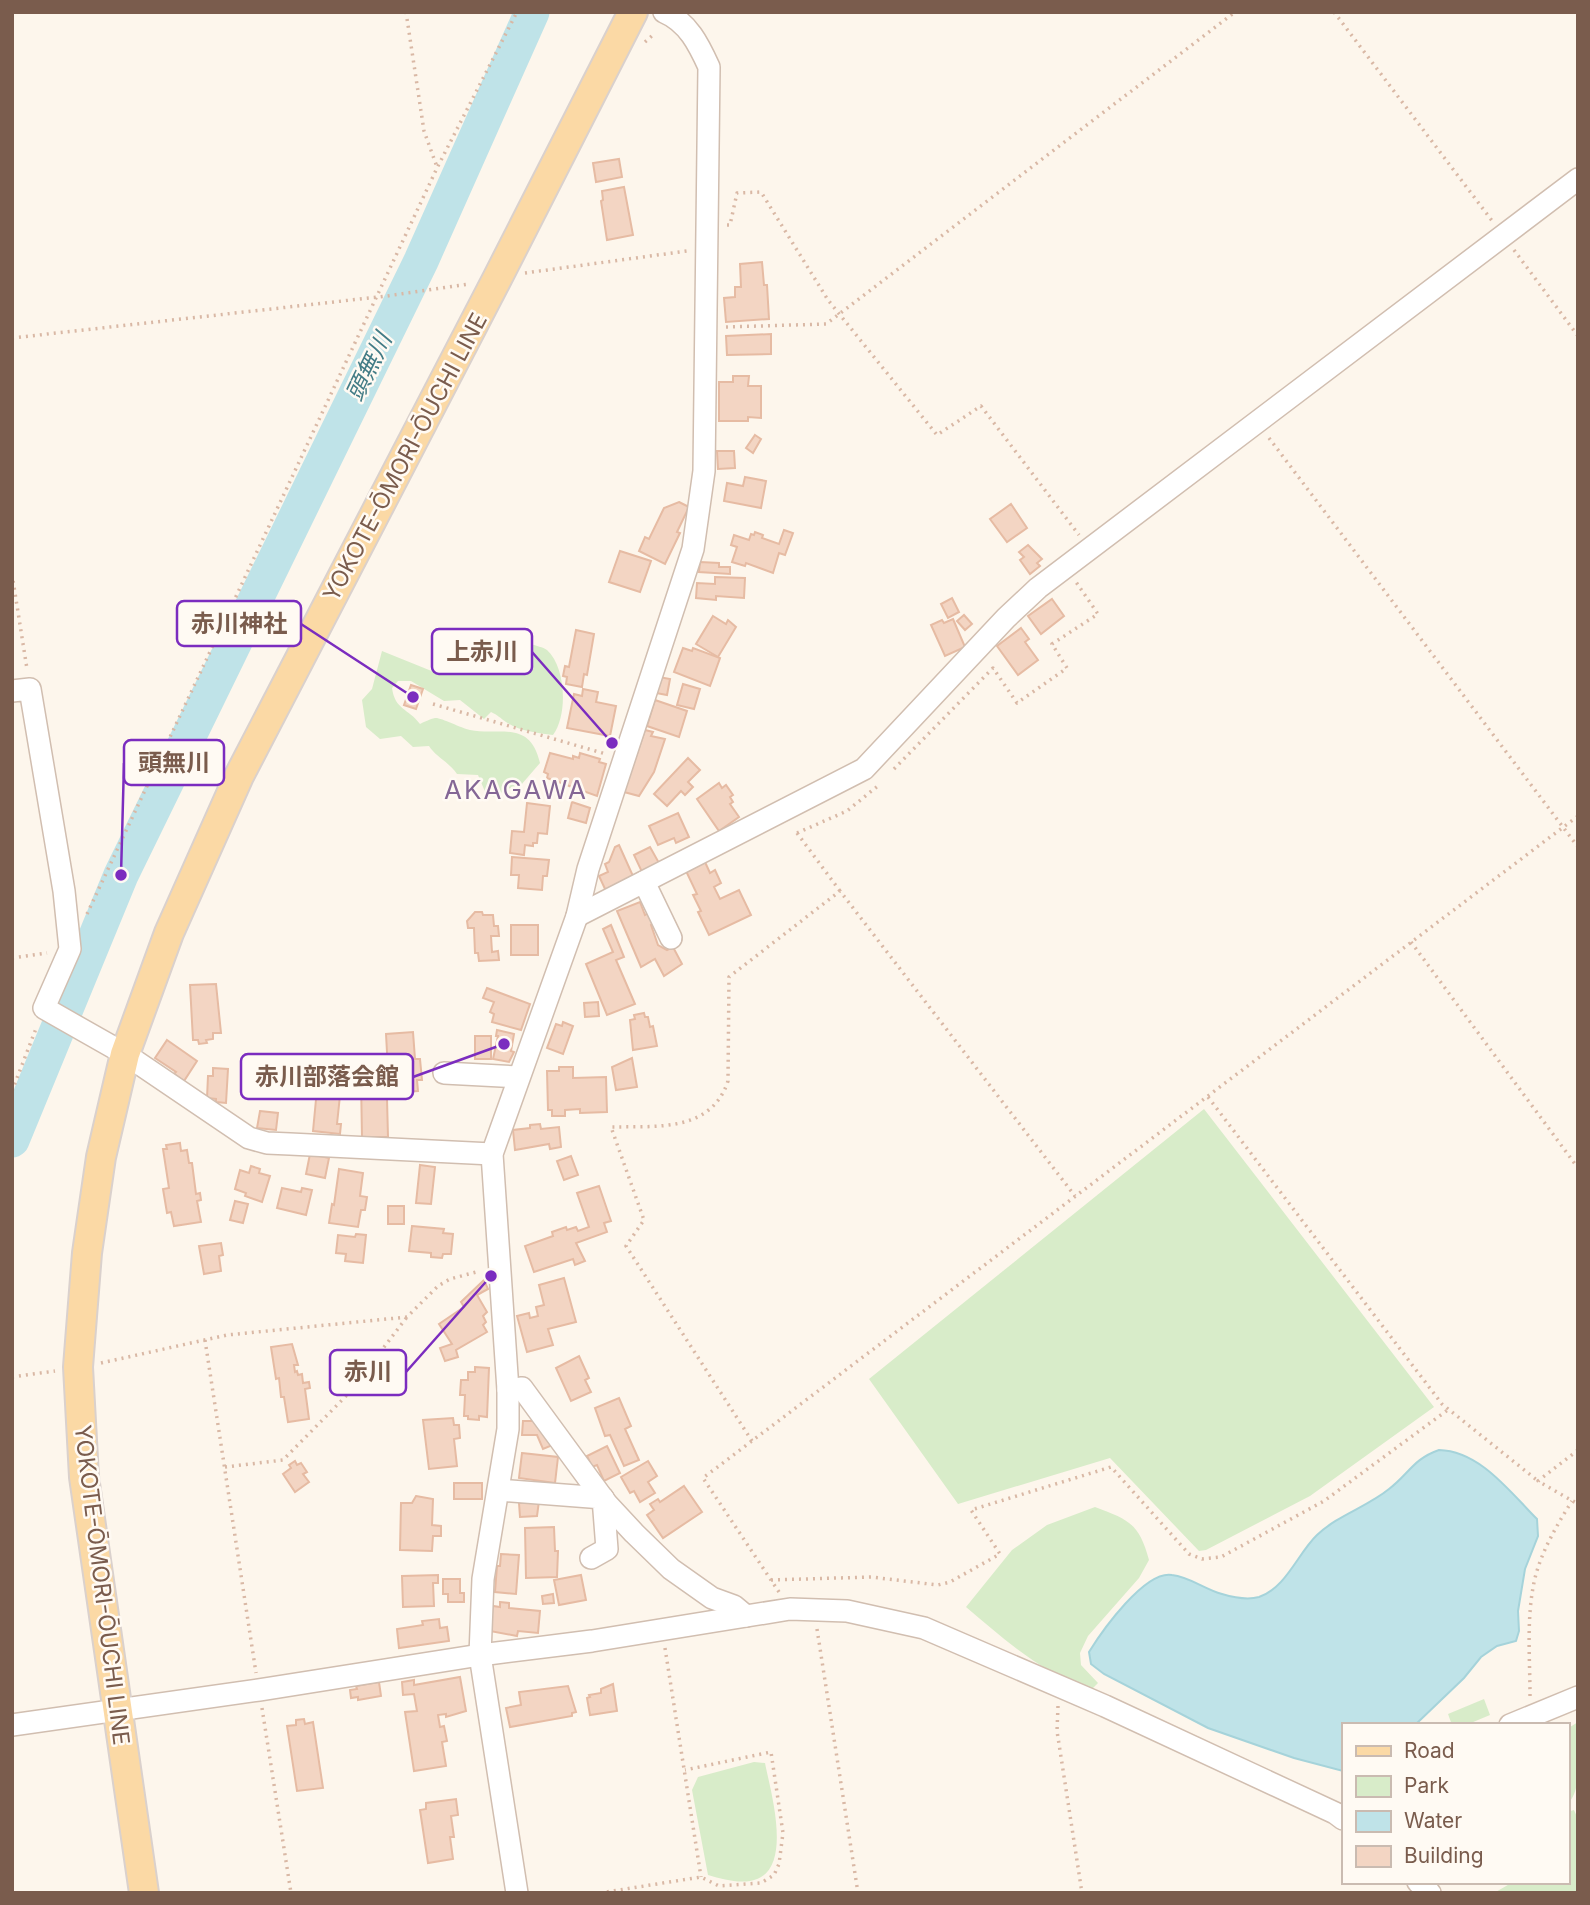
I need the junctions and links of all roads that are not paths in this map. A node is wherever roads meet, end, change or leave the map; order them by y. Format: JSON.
{"nodes":[{"id":1,"x":632,"y":12,"type":"edge"},
{"id":2,"x":664,"y":12,"type":"edge"},
{"id":3,"x":1578,"y":179,"type":"edge"},
{"id":4,"x":21,"y":690,"type":"edge"},
{"id":5,"x":644,"y":882,"type":"junction"},
{"id":6,"x":576,"y":916,"type":"junction"},
{"id":7,"x":671,"y":938,"type":"dead end"},
{"id":8,"x":125,"y":1054,"type":"junction"},
{"id":9,"x":444,"y":1073,"type":"dead end"},
{"id":10,"x":519,"y":1077,"type":"junction"},
{"id":11,"x":492,"y":1154,"type":"junction"},
{"id":12,"x":508,"y":1390,"type":"junction"},
{"id":13,"x":499,"y":1490,"type":"junction"},
{"id":14,"x":603,"y":1498,"type":"junction"},
{"id":15,"x":591,"y":1558,"type":"dead end"},
{"id":16,"x":746,"y":1616,"type":"junction"},
{"id":17,"x":480,"y":1655,"type":"junction"},
{"id":18,"x":1578,"y":1697,"type":"edge"},
{"id":19,"x":117,"y":1711,"type":"junction"},
{"id":20,"x":1514,"y":1723,"type":"edge"},
{"id":21,"x":12,"y":1725,"type":"edge"},
{"id":22,"x":1341,"y":1813,"type":"edge"},
{"id":23,"x":144,"y":1893,"type":"edge"},
{"id":24,"x":517,"y":1893,"type":"edge"}],
"edges":[{"from":1,"to":8,"type":"main road","name":"YOKOTE-ŌMORI-ŌUCHI LINE"},
{"from":2,"to":6,"type":"street"},
{"from":3,"to":5,"type":"street"},
{"from":4,"to":8,"type":"street"},
{"from":5,"to":6,"type":"street"},
{"from":5,"to":7,"type":"street"},
{"from":6,"to":10,"type":"street"},
{"from":8,"to":11,"type":"street"},
{"from":8,"to":19,"type":"main road","name":"YOKOTE-ŌMORI-ŌUCHI LINE"},
{"from":9,"to":10,"type":"street"},
{"from":10,"to":11,"type":"street"},
{"from":11,"to":12,"type":"street"},
{"from":12,"to":13,"type":"street"},
{"from":12,"to":14,"type":"street"},
{"from":13,"to":14,"type":"street"},
{"from":13,"to":17,"type":"street"},
{"from":14,"to":15,"type":"street"},
{"from":14,"to":16,"type":"street"},
{"from":16,"to":17,"type":"street"},
{"from":16,"to":22,"type":"street"},
{"from":17,"to":19,"type":"street"},
{"from":17,"to":24,"type":"street"},
{"from":18,"to":20,"type":"street"},
{"from":19,"to":21,"type":"street"},
{"from":19,"to":23,"type":"main road","name":"YOKOTE-ŌMORI-ŌUCHI LINE"}]}
